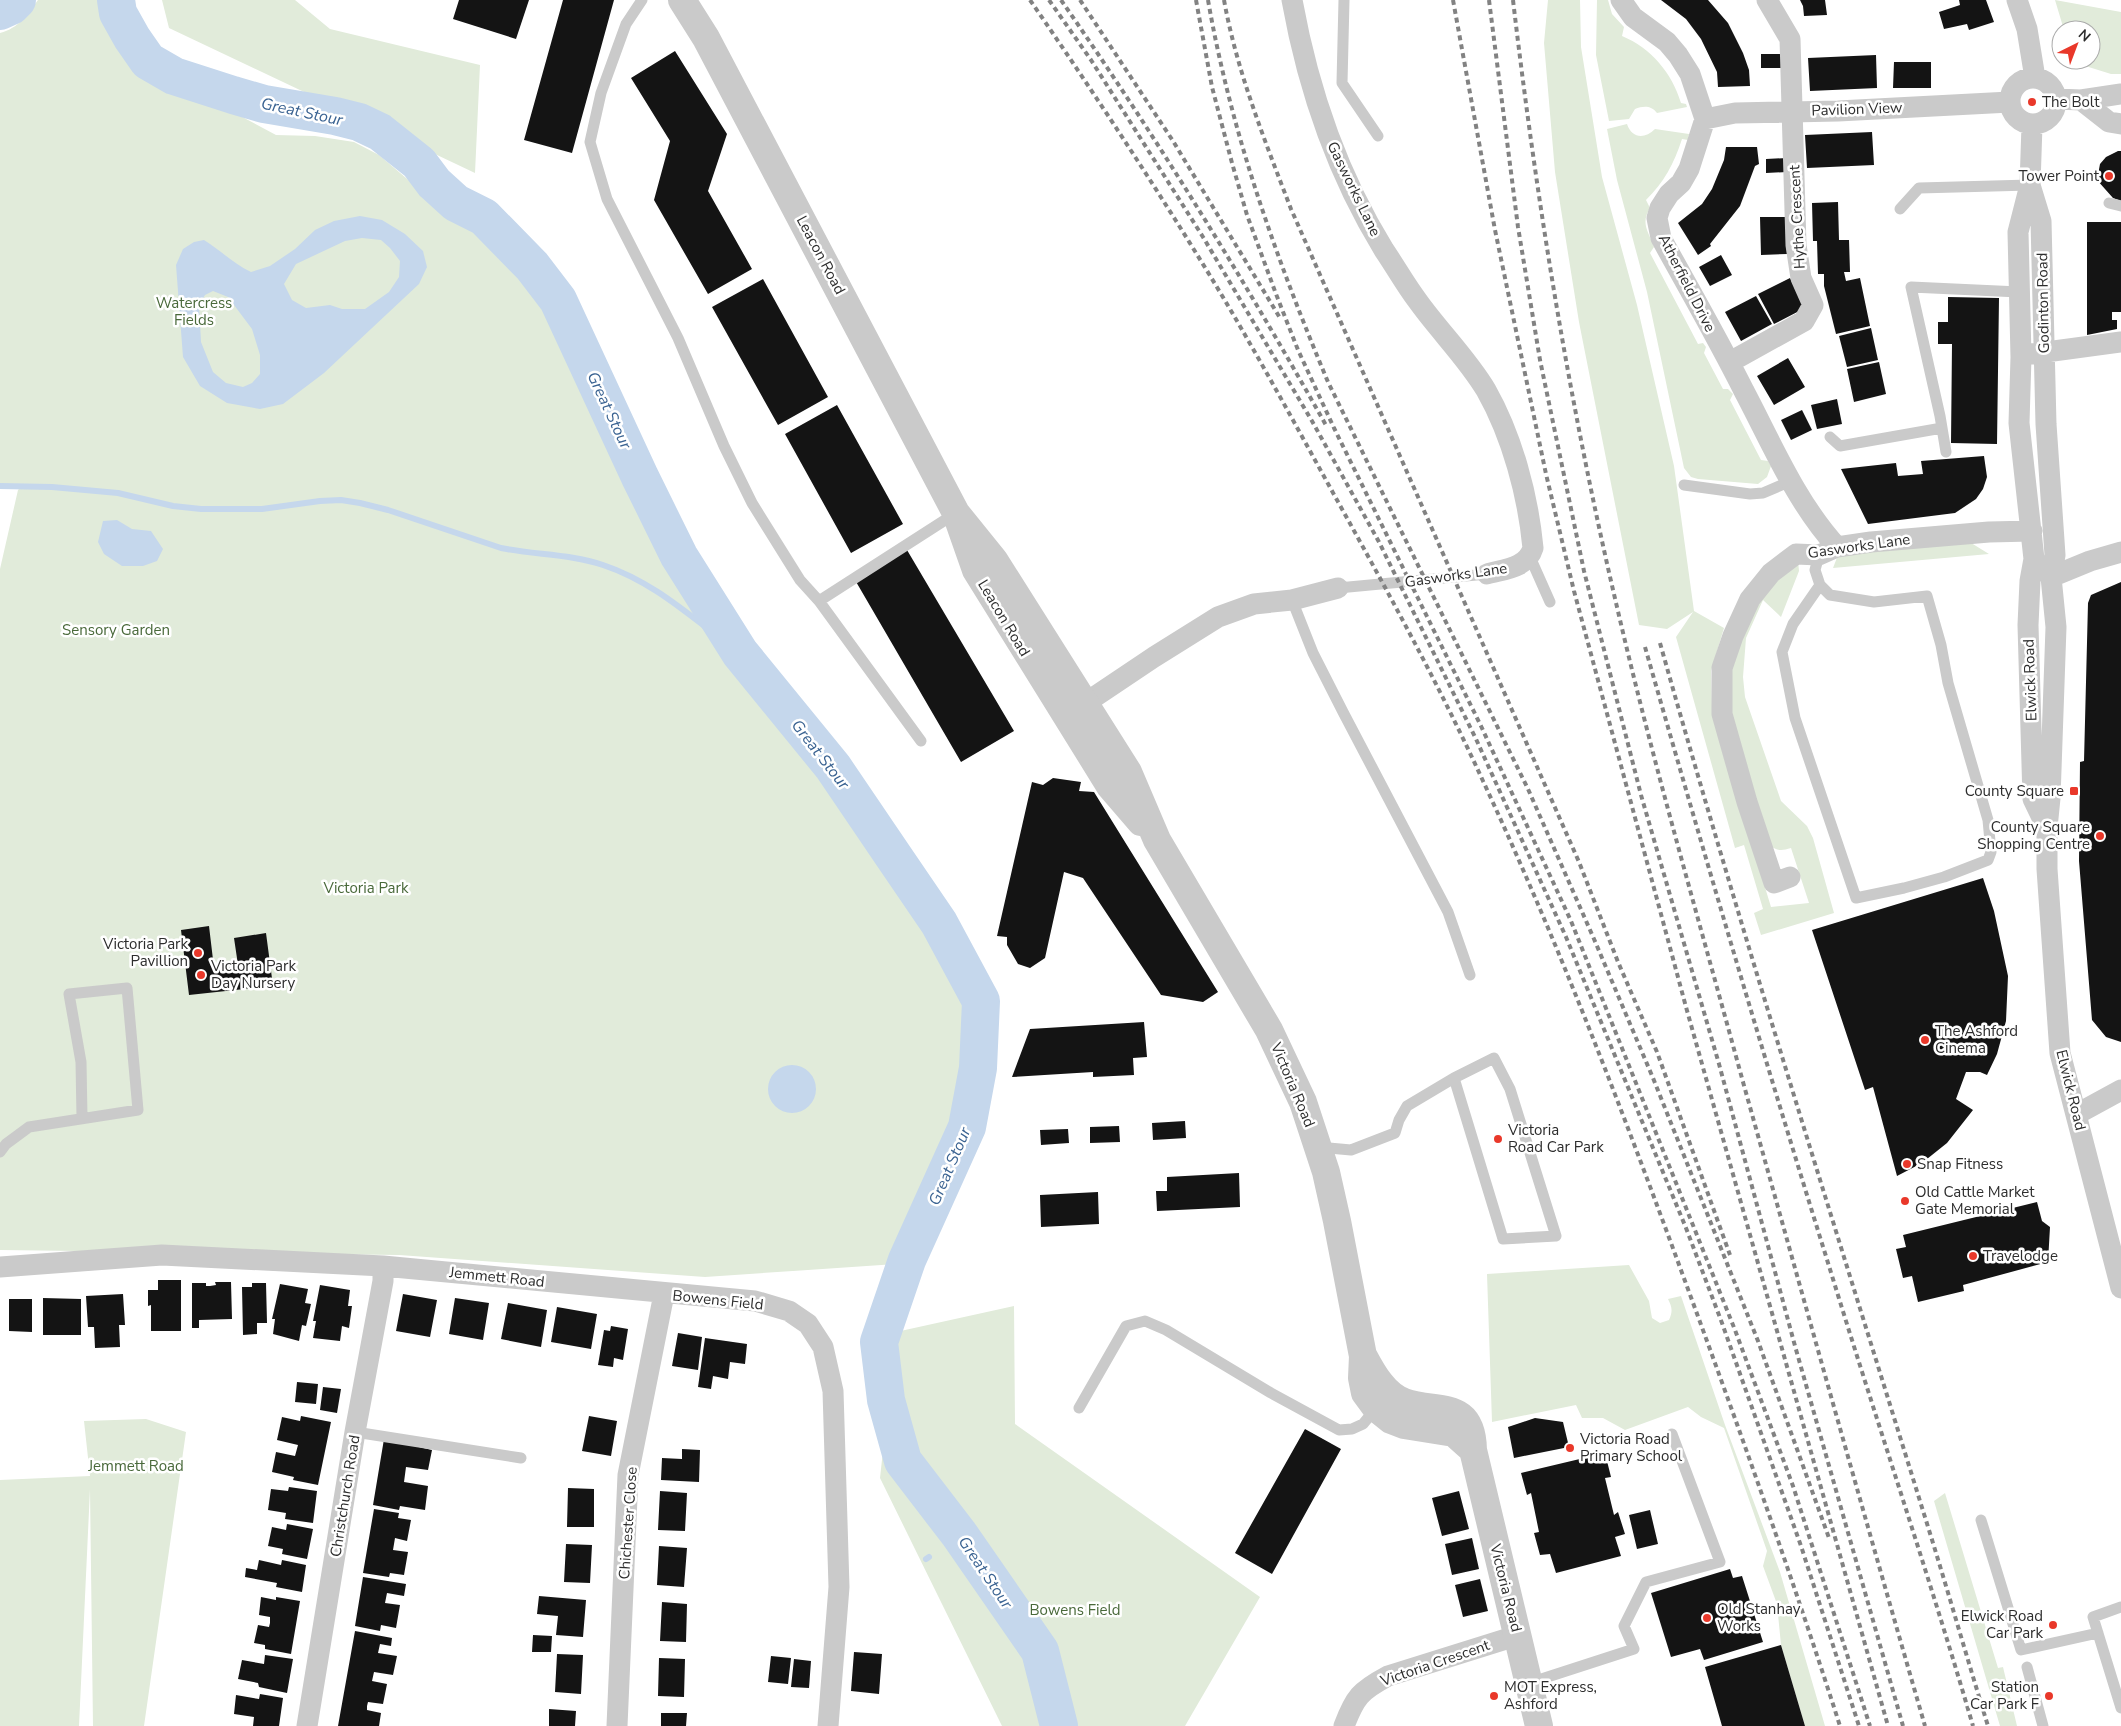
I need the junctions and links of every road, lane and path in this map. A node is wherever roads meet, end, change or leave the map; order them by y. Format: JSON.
{"nodes":[{"id":1,"x":642,"y":0,"type":"edge"},
{"id":2,"x":682,"y":0,"type":"edge"},
{"id":3,"x":1292,"y":0,"type":"edge"},
{"id":4,"x":1344,"y":0,"type":"edge"},
{"id":5,"x":1621,"y":0,"type":"edge"},
{"id":6,"x":1767,"y":0,"type":"edge"},
{"id":7,"x":2017,"y":0,"type":"edge"},
{"id":8,"x":2035,"y":78,"type":"junction"},
{"id":9,"x":2121,"y":94,"type":"edge"},
{"id":10,"x":2057,"y":99,"type":"junction"},
{"id":11,"x":2081,"y":100,"type":"junction"},
{"id":12,"x":2010,"y":102,"type":"junction"},
{"id":13,"x":1792,"y":112,"type":"junction"},
{"id":14,"x":1704,"y":118,"type":"junction"},
{"id":15,"x":2121,"y":124,"type":"edge"},
{"id":16,"x":2032,"y":125,"type":"junction"},
{"id":17,"x":1378,"y":136,"type":"dead end"},
{"id":18,"x":2030,"y":185,"type":"junction"},
{"id":19,"x":1900,"y":208,"type":"dead end"},
{"id":20,"x":2019,"y":292,"type":"junction"},
{"id":21,"x":2121,"y":342,"type":"edge"},
{"id":22,"x":2044,"y":352,"type":"junction"},
{"id":23,"x":2021,"y":357,"type":"junction"},
{"id":24,"x":1730,"y":362,"type":"junction"},
{"id":25,"x":2019,"y":423,"type":"joint"},
{"id":26,"x":2046,"y":424,"type":"joint"},
{"id":27,"x":1942,"y":428,"type":"junction"},
{"id":28,"x":1830,"y":437,"type":"dead end"},
{"id":29,"x":1946,"y":452,"type":"dead end"},
{"id":30,"x":1791,"y":481,"type":"junction"},
{"id":31,"x":1684,"y":485,"type":"dead end"},
{"id":32,"x":956,"y":513,"type":"junction"},
{"id":33,"x":2032,"y":531,"type":"junction"},
{"id":34,"x":1828,"y":551,"type":"junction"},
{"id":35,"x":2121,"y":552,"type":"edge"},
{"id":36,"x":1530,"y":557,"type":"junction"},
{"id":37,"x":2034,"y":559,"type":"junction"},
{"id":38,"x":1487,"y":574,"type":"joint"},
{"id":39,"x":2051,"y":577,"type":"junction"},
{"id":40,"x":1820,"y":585,"type":"junction"},
{"id":41,"x":1338,"y":588,"type":"joint"},
{"id":42,"x":1292,"y":600,"type":"junction"},
{"id":43,"x":819,"y":601,"type":"junction"},
{"id":44,"x":1550,"y":602,"type":"dead end"},
{"id":45,"x":1075,"y":710,"type":"junction"},
{"id":46,"x":921,"y":741,"type":"dead end"},
{"id":47,"x":2047,"y":828,"type":"junction"},
{"id":48,"x":1790,"y":877,"type":"dead end"},
{"id":49,"x":1470,"y":975,"type":"dead end"},
{"id":50,"x":1454,"y":1078,"type":"junction"},
{"id":51,"x":2121,"y":1090,"type":"edge"},
{"id":52,"x":2077,"y":1114,"type":"junction"},
{"id":53,"x":82,"y":1117,"type":"junction"},
{"id":54,"x":2,"y":1145,"type":"edge"},
{"id":55,"x":1318,"y":1147,"type":"junction"},
{"id":56,"x":383,"y":1266,"type":"junction"},
{"id":57,"x":0,"y":1267,"type":"edge"},
{"id":58,"x":2121,"y":1288,"type":"edge"},
{"id":59,"x":664,"y":1294,"type":"junction"},
{"id":60,"x":1382,"y":1400,"type":"junction"},
{"id":61,"x":1079,"y":1408,"type":"dead end"},
{"id":62,"x":355,"y":1432,"type":"junction"},
{"id":63,"x":1672,"y":1434,"type":"dead end"},
{"id":64,"x":520,"y":1458,"type":"dead end"},
{"id":65,"x":1982,"y":1520,"type":"dead end"},
{"id":66,"x":2121,"y":1607,"type":"edge"},
{"id":67,"x":2098,"y":1633,"type":"junction"},
{"id":68,"x":1518,"y":1635,"type":"junction"},
{"id":69,"x":2027,"y":1667,"type":"dead end"},
{"id":70,"x":1529,"y":1683,"type":"junction"},
{"id":71,"x":2121,"y":1708,"type":"edge"},
{"id":72,"x":307,"y":1726,"type":"edge"},
{"id":73,"x":618,"y":1726,"type":"edge"},
{"id":74,"x":828,"y":1726,"type":"edge"},
{"id":75,"x":1344,"y":1726,"type":"edge"},
{"id":76,"x":1539,"y":1726,"type":"edge"},
{"id":77,"x":2043,"y":1726,"type":"edge"}],
"edges":[{"from":1,"to":43,"type":"lane"},
{"from":2,"to":32,"type":"street","name":"Leacon Road"},
{"from":3,"to":36,"type":"street","name":"Gasworks Lane"},
{"from":4,"to":17,"type":"lane"},
{"from":5,"to":14,"type":"street"},
{"from":6,"to":13,"type":"street","name":"Hythe Crescent"},
{"from":7,"to":8,"type":"street"},
{"from":8,"to":10,"type":"street"},
{"from":8,"to":12,"type":"street"},
{"from":9,"to":11,"type":"street"},
{"from":10,"to":11,"type":"street"},
{"from":10,"to":16,"type":"street"},
{"from":11,"to":15,"type":"street"},
{"from":12,"to":13,"type":"street","name":"Pavilion View"},
{"from":12,"to":16,"type":"street"},
{"from":13,"to":14,"type":"street","name":"Pavilion View"},
{"from":13,"to":24,"type":"street","name":"Hythe Crescent"},
{"from":14,"to":24,"type":"street","name":"Atherfield Drive"},
{"from":16,"to":18,"type":"street","name":"Godinton Road"},
{"from":18,"to":19,"type":"lane"},
{"from":18,"to":20,"type":"street","name":"Godinton Road"},
{"from":18,"to":22,"type":"street","name":"Godinton Road"},
{"from":20,"to":23,"type":"street","name":"Godinton Road"},
{"from":20,"to":27,"type":"lane"},
{"from":21,"to":22,"type":"street"},
{"from":22,"to":23,"type":"street"},
{"from":22,"to":26,"type":"street","name":"Godinton Road"},
{"from":23,"to":25,"type":"street","name":"Godinton Road"},
{"from":24,"to":30,"type":"street","name":"Atherfield Drive"},
{"from":25,"to":33,"type":"street","name":"Elwick Road"},
{"from":26,"to":39,"type":"street","name":"Elwick Road"},
{"from":27,"to":28,"type":"lane"},
{"from":27,"to":29,"type":"lane"},
{"from":30,"to":31,"type":"lane"},
{"from":30,"to":34,"type":"street","name":"Atherfield Drive"},
{"from":32,"to":43,"type":"lane"},
{"from":32,"to":45,"type":"street","name":"Leacon Road"},
{"from":33,"to":34,"type":"street","name":"Gasworks Lane"},
{"from":33,"to":37,"type":"street","name":"Elwick Road"},
{"from":34,"to":40,"type":"lane"},
{"from":34,"to":48,"type":"street","name":"Gasworks Lane"},
{"from":35,"to":39,"type":"street"},
{"from":36,"to":38,"type":"street","name":"Gasworks Lane"},
{"from":36,"to":44,"type":"lane"},
{"from":37,"to":39,"type":"street"},
{"from":37,"to":47,"type":"street","name":"Elwick Road"},
{"from":38,"to":41,"type":"lane","name":"Gasworks Lane"},
{"from":39,"to":47,"type":"street","name":"Elwick Road"},
{"from":40,"to":40,"type":"lane"},
{"from":41,"to":42,"type":"street","name":"Gasworks Lane"},
{"from":42,"to":45,"type":"street","name":"Gasworks Lane"},
{"from":42,"to":49,"type":"lane"},
{"from":43,"to":46,"type":"lane"},
{"from":45,"to":55,"type":"street","name":"Victoria Road"},
{"from":47,"to":52,"type":"street","name":"Elwick Road"},
{"from":50,"to":50,"type":"lane"},
{"from":50,"to":55,"type":"lane"},
{"from":51,"to":52,"type":"street"},
{"from":52,"to":58,"type":"street","name":"Elwick Road"},
{"from":53,"to":53,"type":"lane"},
{"from":53,"to":54,"type":"lane"},
{"from":55,"to":60,"type":"street","name":"Victoria Road"},
{"from":56,"to":57,"type":"street","name":"Jemmett Road"},
{"from":56,"to":59,"type":"street","name":"Jemmett Road"},
{"from":56,"to":62,"type":"street","name":"Christchurch Road"},
{"from":59,"to":73,"type":"street","name":"Chichester Close"},
{"from":59,"to":74,"type":"street","name":"Bowens Field"},
{"from":60,"to":61,"type":"lane"},
{"from":60,"to":68,"type":"street","name":"Victoria Road"},
{"from":62,"to":64,"type":"lane"},
{"from":62,"to":72,"type":"street","name":"Christchurch Road"},
{"from":63,"to":70,"type":"lane"},
{"from":65,"to":67,"type":"lane"},
{"from":66,"to":67,"type":"lane"},
{"from":67,"to":71,"type":"lane"},
{"from":68,"to":70,"type":"street","name":"Victoria Road"},
{"from":68,"to":75,"type":"street","name":"Victoria Crescent"},
{"from":69,"to":77,"type":"lane"},
{"from":70,"to":76,"type":"street","name":"Victoria Road"}]}
